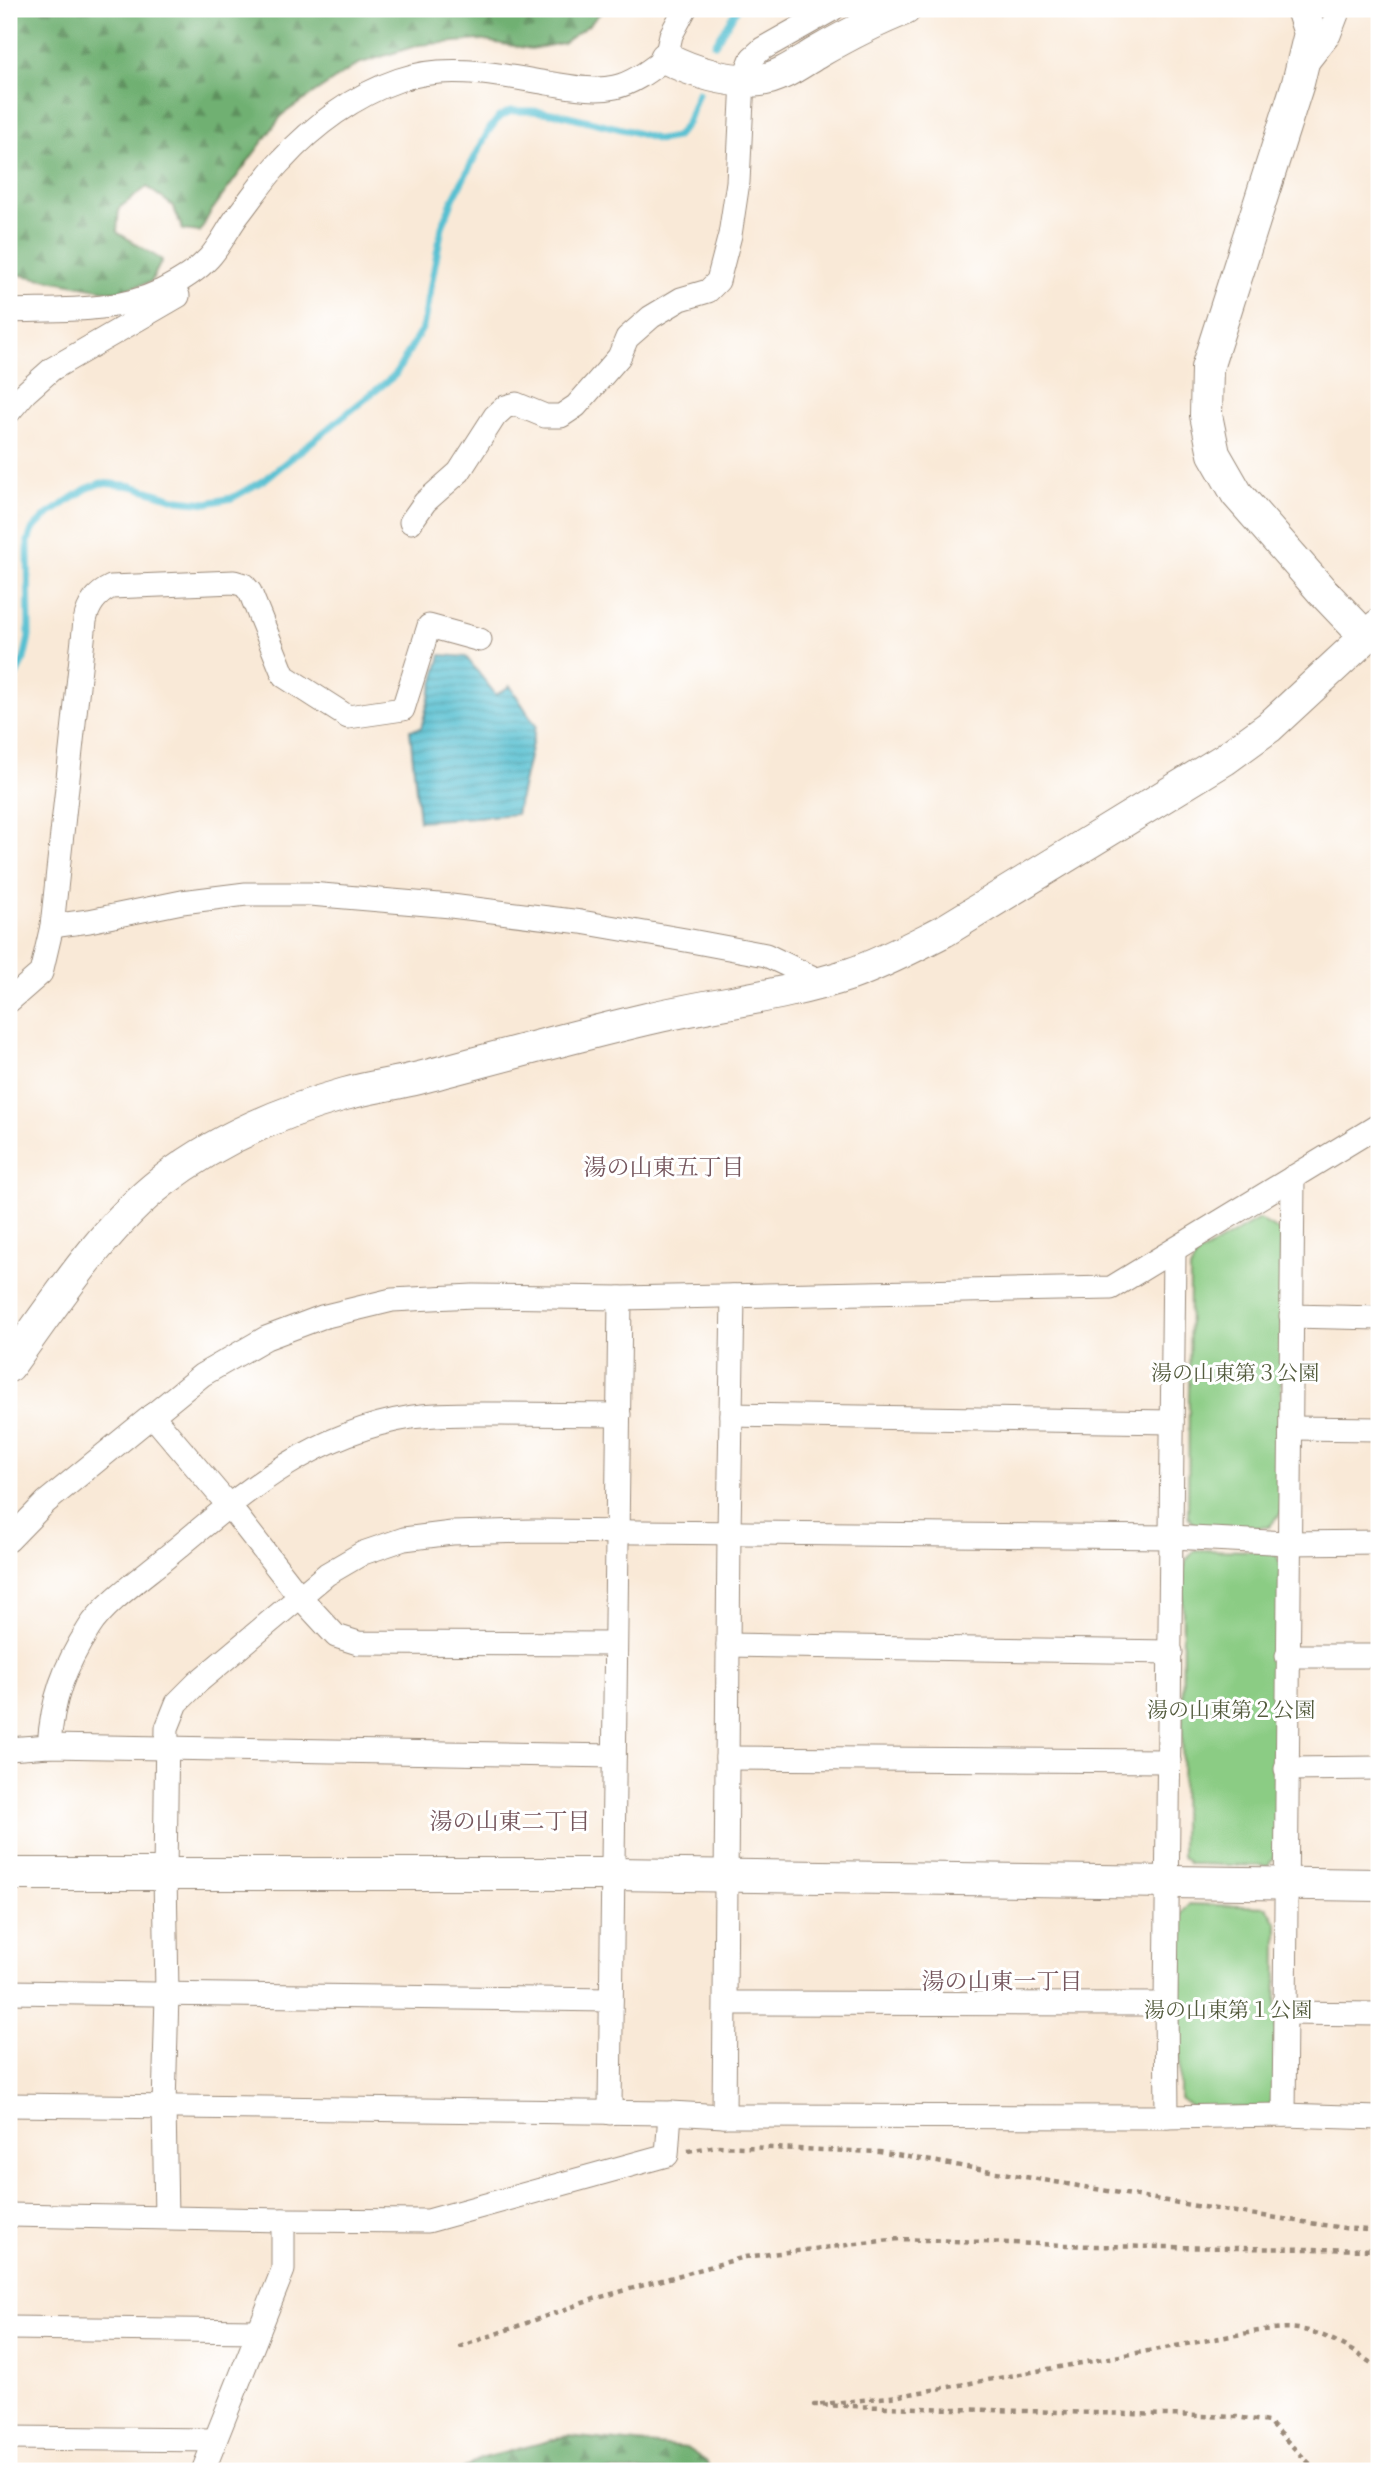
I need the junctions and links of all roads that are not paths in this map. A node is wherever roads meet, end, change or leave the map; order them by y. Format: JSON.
{"nodes":[{"id":1,"x":685,"y":9,"type":"edge"},
{"id":2,"x":833,"y":9,"type":"edge"},
{"id":3,"x":905,"y":9,"type":"edge"},
{"id":4,"x":1302,"y":9,"type":"edge"},
{"id":5,"x":1339,"y":9,"type":"edge"},
{"id":6,"x":666,"y":58,"type":"junction"},
{"id":7,"x":1301,"y":72,"type":"junction"},
{"id":8,"x":743,"y":80,"type":"junction"},
{"id":9,"x":209,"y":258,"type":"junction"},
{"id":10,"x":9,"y":311,"type":"edge"},
{"id":11,"x":9,"y":412,"type":"edge"},
{"id":12,"x":411,"y":522,"type":"dead end"},
{"id":13,"x":1373,"y":631,"type":"edge"},
{"id":14,"x":480,"y":640,"type":"dead end"},
{"id":15,"x":52,"y":926,"type":"junction"},
{"id":16,"x":822,"y":982,"type":"junction"},
{"id":17,"x":9,"y":1001,"type":"edge"},
{"id":18,"x":1379,"y":1125,"type":"edge"},
{"id":19,"x":1293,"y":1177,"type":"junction"},
{"id":20,"x":1174,"y":1251,"type":"junction"},
{"id":21,"x":733,"y":1296,"type":"junction"},
{"id":22,"x":620,"y":1298,"type":"junction"},
{"id":23,"x":1291,"y":1316,"type":"junction"},
{"id":24,"x":1379,"y":1318,"type":"edge"},
{"id":25,"x":9,"y":1366,"type":"edge"},
{"id":26,"x":152,"y":1415,"type":"junction"},
{"id":27,"x":619,"y":1415,"type":"junction"},
{"id":28,"x":731,"y":1415,"type":"junction"},
{"id":29,"x":1172,"y":1422,"type":"junction"},
{"id":30,"x":1292,"y":1428,"type":"junction"},
{"id":31,"x":1379,"y":1429,"type":"edge"},
{"id":32,"x":229,"y":1506,"type":"junction"},
{"id":33,"x":619,"y":1531,"type":"junction"},
{"id":34,"x":729,"y":1532,"type":"junction"},
{"id":35,"x":1172,"y":1537,"type":"junction"},
{"id":36,"x":9,"y":1540,"type":"edge"},
{"id":37,"x":1288,"y":1542,"type":"junction"},
{"id":38,"x":1379,"y":1542,"type":"edge"},
{"id":39,"x":299,"y":1597,"type":"junction"},
{"id":40,"x":614,"y":1644,"type":"junction"},
{"id":41,"x":729,"y":1645,"type":"junction"},
{"id":42,"x":1171,"y":1652,"type":"junction"},
{"id":43,"x":1379,"y":1656,"type":"edge"},
{"id":44,"x":1287,"y":1657,"type":"junction"},
{"id":45,"x":49,"y":1746,"type":"junction"},
{"id":46,"x":9,"y":1749,"type":"edge"},
{"id":47,"x":166,"y":1750,"type":"junction"},
{"id":48,"x":614,"y":1756,"type":"junction"},
{"id":49,"x":727,"y":1758,"type":"junction"},
{"id":50,"x":1169,"y":1761,"type":"junction"},
{"id":51,"x":1379,"y":1768,"type":"edge"},
{"id":52,"x":1286,"y":1769,"type":"junction"},
{"id":53,"x":165,"y":1873,"type":"junction"},
{"id":54,"x":9,"y":1874,"type":"edge"},
{"id":55,"x":613,"y":1874,"type":"junction"},
{"id":56,"x":725,"y":1877,"type":"junction"},
{"id":57,"x":1168,"y":1883,"type":"junction"},
{"id":58,"x":1286,"y":1884,"type":"junction"},
{"id":59,"x":1379,"y":1885,"type":"edge"},
{"id":60,"x":9,"y":1992,"type":"edge"},
{"id":61,"x":167,"y":1994,"type":"junction"},
{"id":62,"x":611,"y":2000,"type":"junction"},
{"id":63,"x":727,"y":2003,"type":"junction"},
{"id":64,"x":1166,"y":2004,"type":"junction"},
{"id":65,"x":1284,"y":2013,"type":"junction"},
{"id":66,"x":1379,"y":2014,"type":"edge"},
{"id":67,"x":9,"y":2105,"type":"edge"},
{"id":68,"x":163,"y":2106,"type":"junction"},
{"id":69,"x":610,"y":2113,"type":"junction"},
{"id":70,"x":670,"y":2113,"type":"junction"},
{"id":71,"x":1283,"y":2115,"type":"junction"},
{"id":72,"x":724,"y":2116,"type":"junction"},
{"id":73,"x":1167,"y":2118,"type":"junction"},
{"id":74,"x":1379,"y":2118,"type":"edge"},
{"id":75,"x":9,"y":2216,"type":"edge"},
{"id":76,"x":166,"y":2217,"type":"junction"},
{"id":77,"x":283,"y":2220,"type":"junction"},
{"id":78,"x":9,"y":2328,"type":"edge"},
{"id":79,"x":257,"y":2331,"type":"junction"},
{"id":80,"x":9,"y":2438,"type":"edge"},
{"id":81,"x":215,"y":2440,"type":"junction"},
{"id":82,"x":203,"y":2471,"type":"edge"}],
"edges":[{"from":1,"to":6,"type":"street"},
{"from":2,"to":8,"type":"street"},
{"from":3,"to":8,"type":"street"},
{"from":4,"to":7,"type":"street"},
{"from":5,"to":7,"type":"street"},
{"from":6,"to":8,"type":"street"},
{"from":6,"to":9,"type":"street"},
{"from":7,"to":13,"type":"street"},
{"from":8,"to":12,"type":"street"},
{"from":9,"to":10,"type":"street"},
{"from":9,"to":11,"type":"street"},
{"from":13,"to":16,"type":"street"},
{"from":14,"to":15,"type":"street"},
{"from":15,"to":16,"type":"street"},
{"from":15,"to":17,"type":"street"},
{"from":16,"to":25,"type":"street"},
{"from":18,"to":19,"type":"street"},
{"from":19,"to":20,"type":"street"},
{"from":19,"to":23,"type":"street"},
{"from":20,"to":21,"type":"street"},
{"from":20,"to":29,"type":"street"},
{"from":21,"to":22,"type":"street"},
{"from":21,"to":28,"type":"street"},
{"from":22,"to":26,"type":"street"},
{"from":22,"to":27,"type":"street"},
{"from":23,"to":24,"type":"street"},
{"from":23,"to":30,"type":"street"},
{"from":26,"to":32,"type":"street"},
{"from":26,"to":36,"type":"street"},
{"from":27,"to":32,"type":"street"},
{"from":27,"to":33,"type":"street"},
{"from":28,"to":29,"type":"street"},
{"from":28,"to":34,"type":"street"},
{"from":29,"to":35,"type":"street"},
{"from":30,"to":31,"type":"street"},
{"from":30,"to":37,"type":"street"},
{"from":32,"to":39,"type":"street"},
{"from":32,"to":45,"type":"street"},
{"from":33,"to":34,"type":"street"},
{"from":33,"to":39,"type":"street"},
{"from":33,"to":40,"type":"street"},
{"from":34,"to":35,"type":"street"},
{"from":34,"to":41,"type":"street"},
{"from":35,"to":37,"type":"street"},
{"from":35,"to":42,"type":"street"},
{"from":37,"to":38,"type":"street"},
{"from":37,"to":44,"type":"street"},
{"from":39,"to":40,"type":"street"},
{"from":39,"to":47,"type":"street"},
{"from":40,"to":48,"type":"street"},
{"from":41,"to":42,"type":"street"},
{"from":41,"to":49,"type":"street"},
{"from":42,"to":50,"type":"street"},
{"from":43,"to":44,"type":"street"},
{"from":44,"to":52,"type":"street"},
{"from":45,"to":46,"type":"street"},
{"from":45,"to":47,"type":"street"},
{"from":47,"to":48,"type":"street"},
{"from":47,"to":53,"type":"street"},
{"from":48,"to":55,"type":"street"},
{"from":49,"to":50,"type":"street"},
{"from":49,"to":56,"type":"street"},
{"from":50,"to":57,"type":"street"},
{"from":51,"to":52,"type":"street"},
{"from":52,"to":58,"type":"street"},
{"from":53,"to":54,"type":"street"},
{"from":53,"to":55,"type":"street"},
{"from":53,"to":61,"type":"street"},
{"from":55,"to":56,"type":"street"},
{"from":55,"to":62,"type":"street"},
{"from":56,"to":57,"type":"street"},
{"from":56,"to":63,"type":"street"},
{"from":57,"to":58,"type":"street"},
{"from":57,"to":64,"type":"street"},
{"from":58,"to":59,"type":"street"},
{"from":58,"to":65,"type":"street"},
{"from":60,"to":61,"type":"street"},
{"from":61,"to":62,"type":"street"},
{"from":61,"to":68,"type":"street"},
{"from":62,"to":69,"type":"street"},
{"from":63,"to":64,"type":"street"},
{"from":63,"to":72,"type":"street"},
{"from":64,"to":73,"type":"street"},
{"from":65,"to":66,"type":"street"},
{"from":65,"to":71,"type":"street"},
{"from":67,"to":68,"type":"street"},
{"from":68,"to":69,"type":"street"},
{"from":68,"to":76,"type":"street"},
{"from":69,"to":70,"type":"street"},
{"from":70,"to":72,"type":"street"},
{"from":70,"to":77,"type":"street"},
{"from":71,"to":73,"type":"street"},
{"from":71,"to":74,"type":"street"},
{"from":72,"to":73,"type":"street"},
{"from":75,"to":76,"type":"street"},
{"from":76,"to":77,"type":"street"},
{"from":77,"to":79,"type":"street"},
{"from":78,"to":79,"type":"street"},
{"from":79,"to":81,"type":"street"},
{"from":80,"to":81,"type":"street"},
{"from":81,"to":82,"type":"street"}]}
